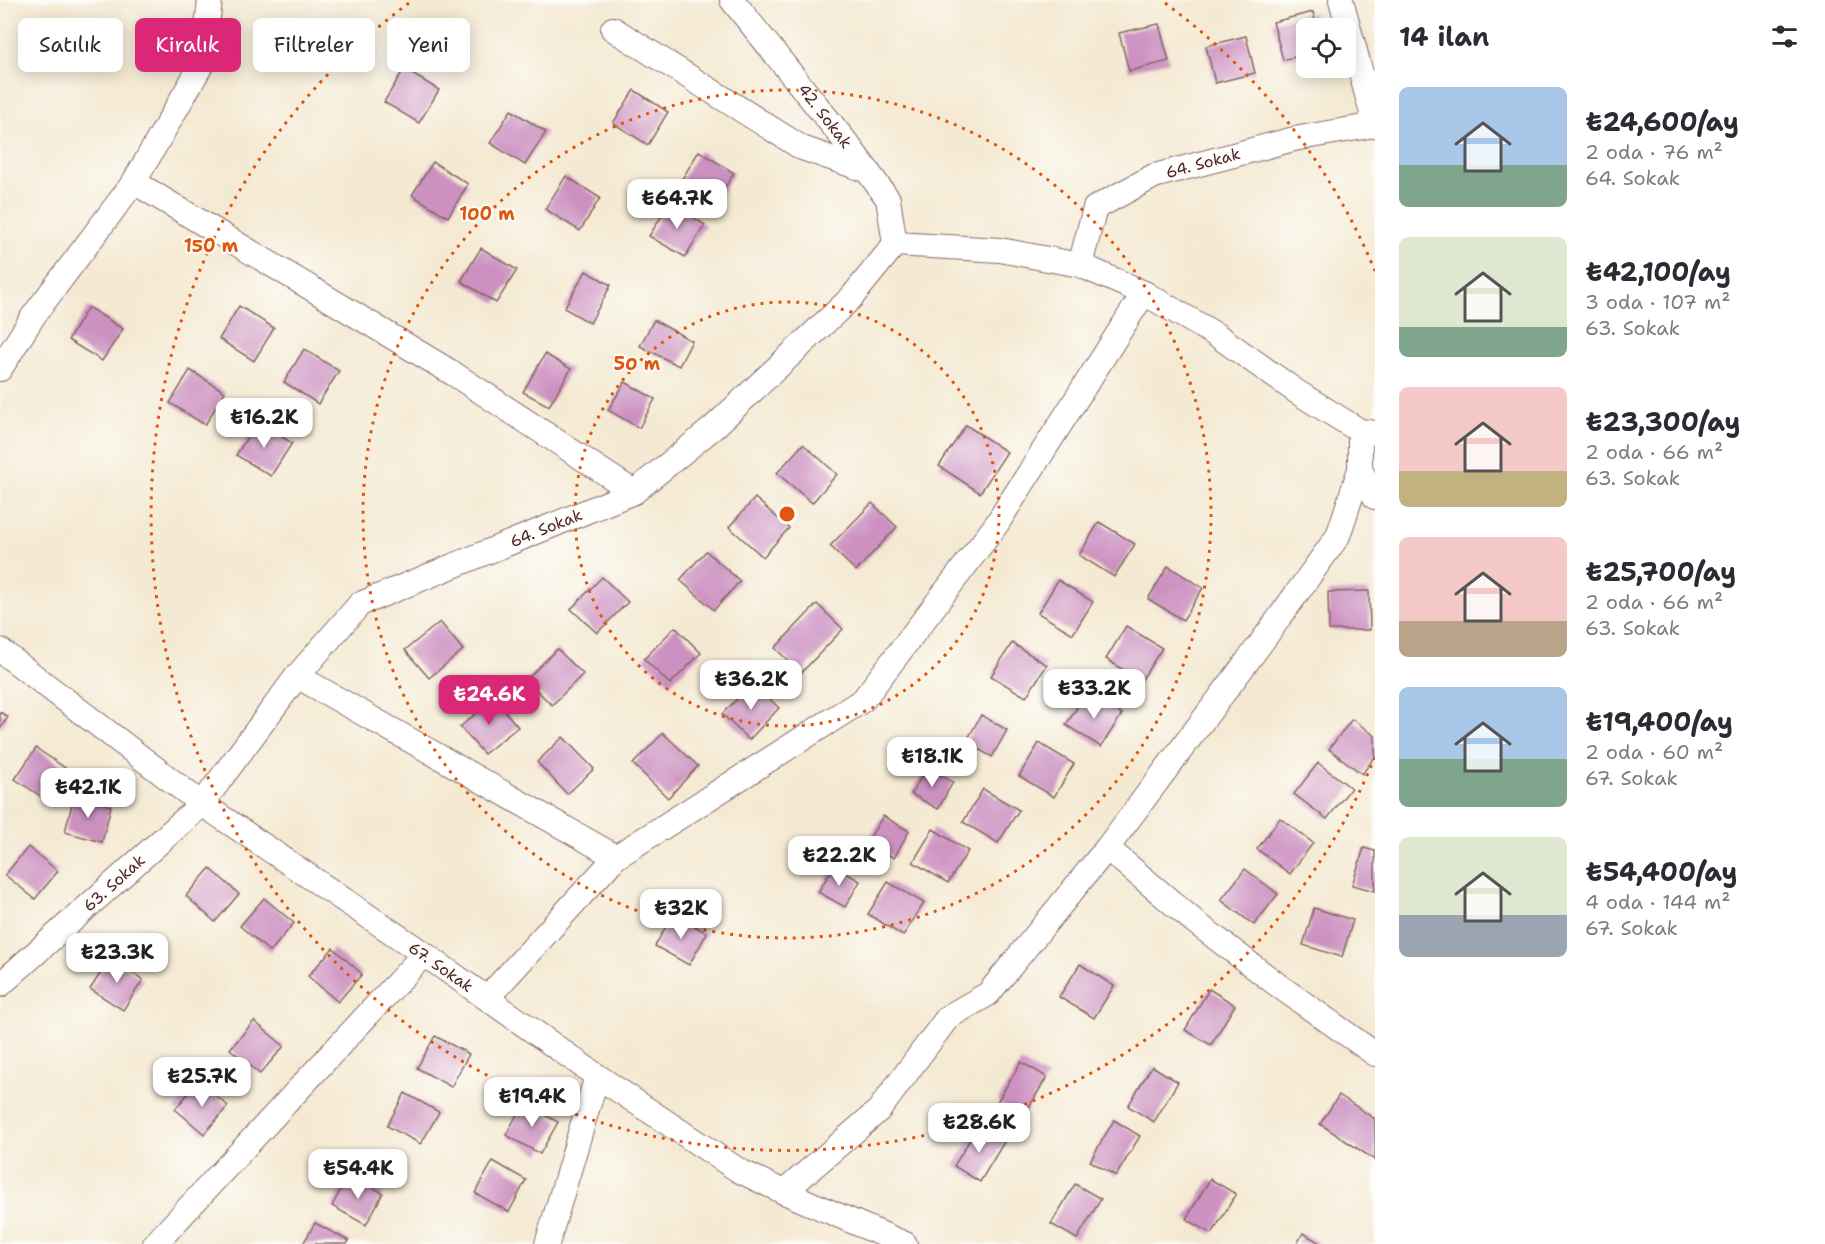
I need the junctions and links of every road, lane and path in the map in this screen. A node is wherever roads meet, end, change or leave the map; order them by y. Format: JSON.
{"nodes":[{"id":1,"x":210,"y":0,"type":"edge"},
{"id":2,"x":732,"y":0,"type":"edge"},
{"id":3,"x":1341,"y":0,"type":"edge"},
{"id":4,"x":613,"y":29,"type":"dead end"},
{"id":5,"x":1375,"y":124,"type":"edge"},
{"id":6,"x":868,"y":171,"type":"junction"},
{"id":7,"x":134,"y":182,"type":"junction"},
{"id":8,"x":895,"y":244,"type":"junction"},
{"id":9,"x":1080,"y":265,"type":"junction"},
{"id":10,"x":1144,"y":293,"type":"junction"},
{"id":11,"x":0,"y":369,"type":"edge"},
{"id":12,"x":1368,"y":432,"type":"edge"},
{"id":13,"x":1360,"y":469,"type":"junction"},
{"id":14,"x":633,"y":492,"type":"junction"},
{"id":15,"x":1375,"y":497,"type":"edge"},
{"id":16,"x":0,"y":650,"type":"edge"},
{"id":17,"x":297,"y":676,"type":"junction"},
{"id":18,"x":202,"y":804,"type":"junction"},
{"id":19,"x":1107,"y":848,"type":"junction"},
{"id":20,"x":616,"y":856,"type":"junction"},
{"id":21,"x":424,"y":954,"type":"junction"},
{"id":22,"x":0,"y":985,"type":"edge"},
{"id":23,"x":487,"y":998,"type":"junction"},
{"id":24,"x":1375,"y":1054,"type":"edge"},
{"id":25,"x":597,"y":1076,"type":"junction"},
{"id":26,"x":784,"y":1192,"type":"junction"},
{"id":27,"x":154,"y":1244,"type":"edge"},
{"id":28,"x":547,"y":1244,"type":"edge"},
{"id":29,"x":906,"y":1244,"type":"edge"}],
"edges":[{"from":1,"to":7,"type":"street"},
{"from":2,"to":6,"type":"street","name":"42. Sokak"},
{"from":3,"to":5,"type":"street"},
{"from":4,"to":6,"type":"street"},
{"from":5,"to":9,"type":"street","name":"64. Sokak"},
{"from":6,"to":8,"type":"street","name":"42. Sokak"},
{"from":7,"to":11,"type":"street"},
{"from":7,"to":14,"type":"street"},
{"from":8,"to":9,"type":"street"},
{"from":8,"to":14,"type":"street","name":"64. Sokak"},
{"from":9,"to":10,"type":"street"},
{"from":10,"to":12,"type":"street"},
{"from":10,"to":20,"type":"street"},
{"from":12,"to":13,"type":"street"},
{"from":13,"to":15,"type":"street"},
{"from":13,"to":19,"type":"street"},
{"from":14,"to":17,"type":"street","name":"64. Sokak"},
{"from":16,"to":18,"type":"street","name":"67. Sokak"},
{"from":17,"to":18,"type":"street","name":"64. Sokak"},
{"from":17,"to":20,"type":"street"},
{"from":18,"to":21,"type":"street","name":"67. Sokak"},
{"from":18,"to":22,"type":"street","name":"63. Sokak"},
{"from":19,"to":24,"type":"street"},
{"from":19,"to":26,"type":"street"},
{"from":20,"to":23,"type":"street"},
{"from":21,"to":23,"type":"street","name":"67. Sokak"},
{"from":21,"to":27,"type":"street"},
{"from":23,"to":25,"type":"street","name":"67. Sokak"},
{"from":25,"to":26,"type":"street","name":"67. Sokak"},
{"from":25,"to":28,"type":"street"},
{"from":26,"to":29,"type":"street","name":"67. Sokak"}]}
